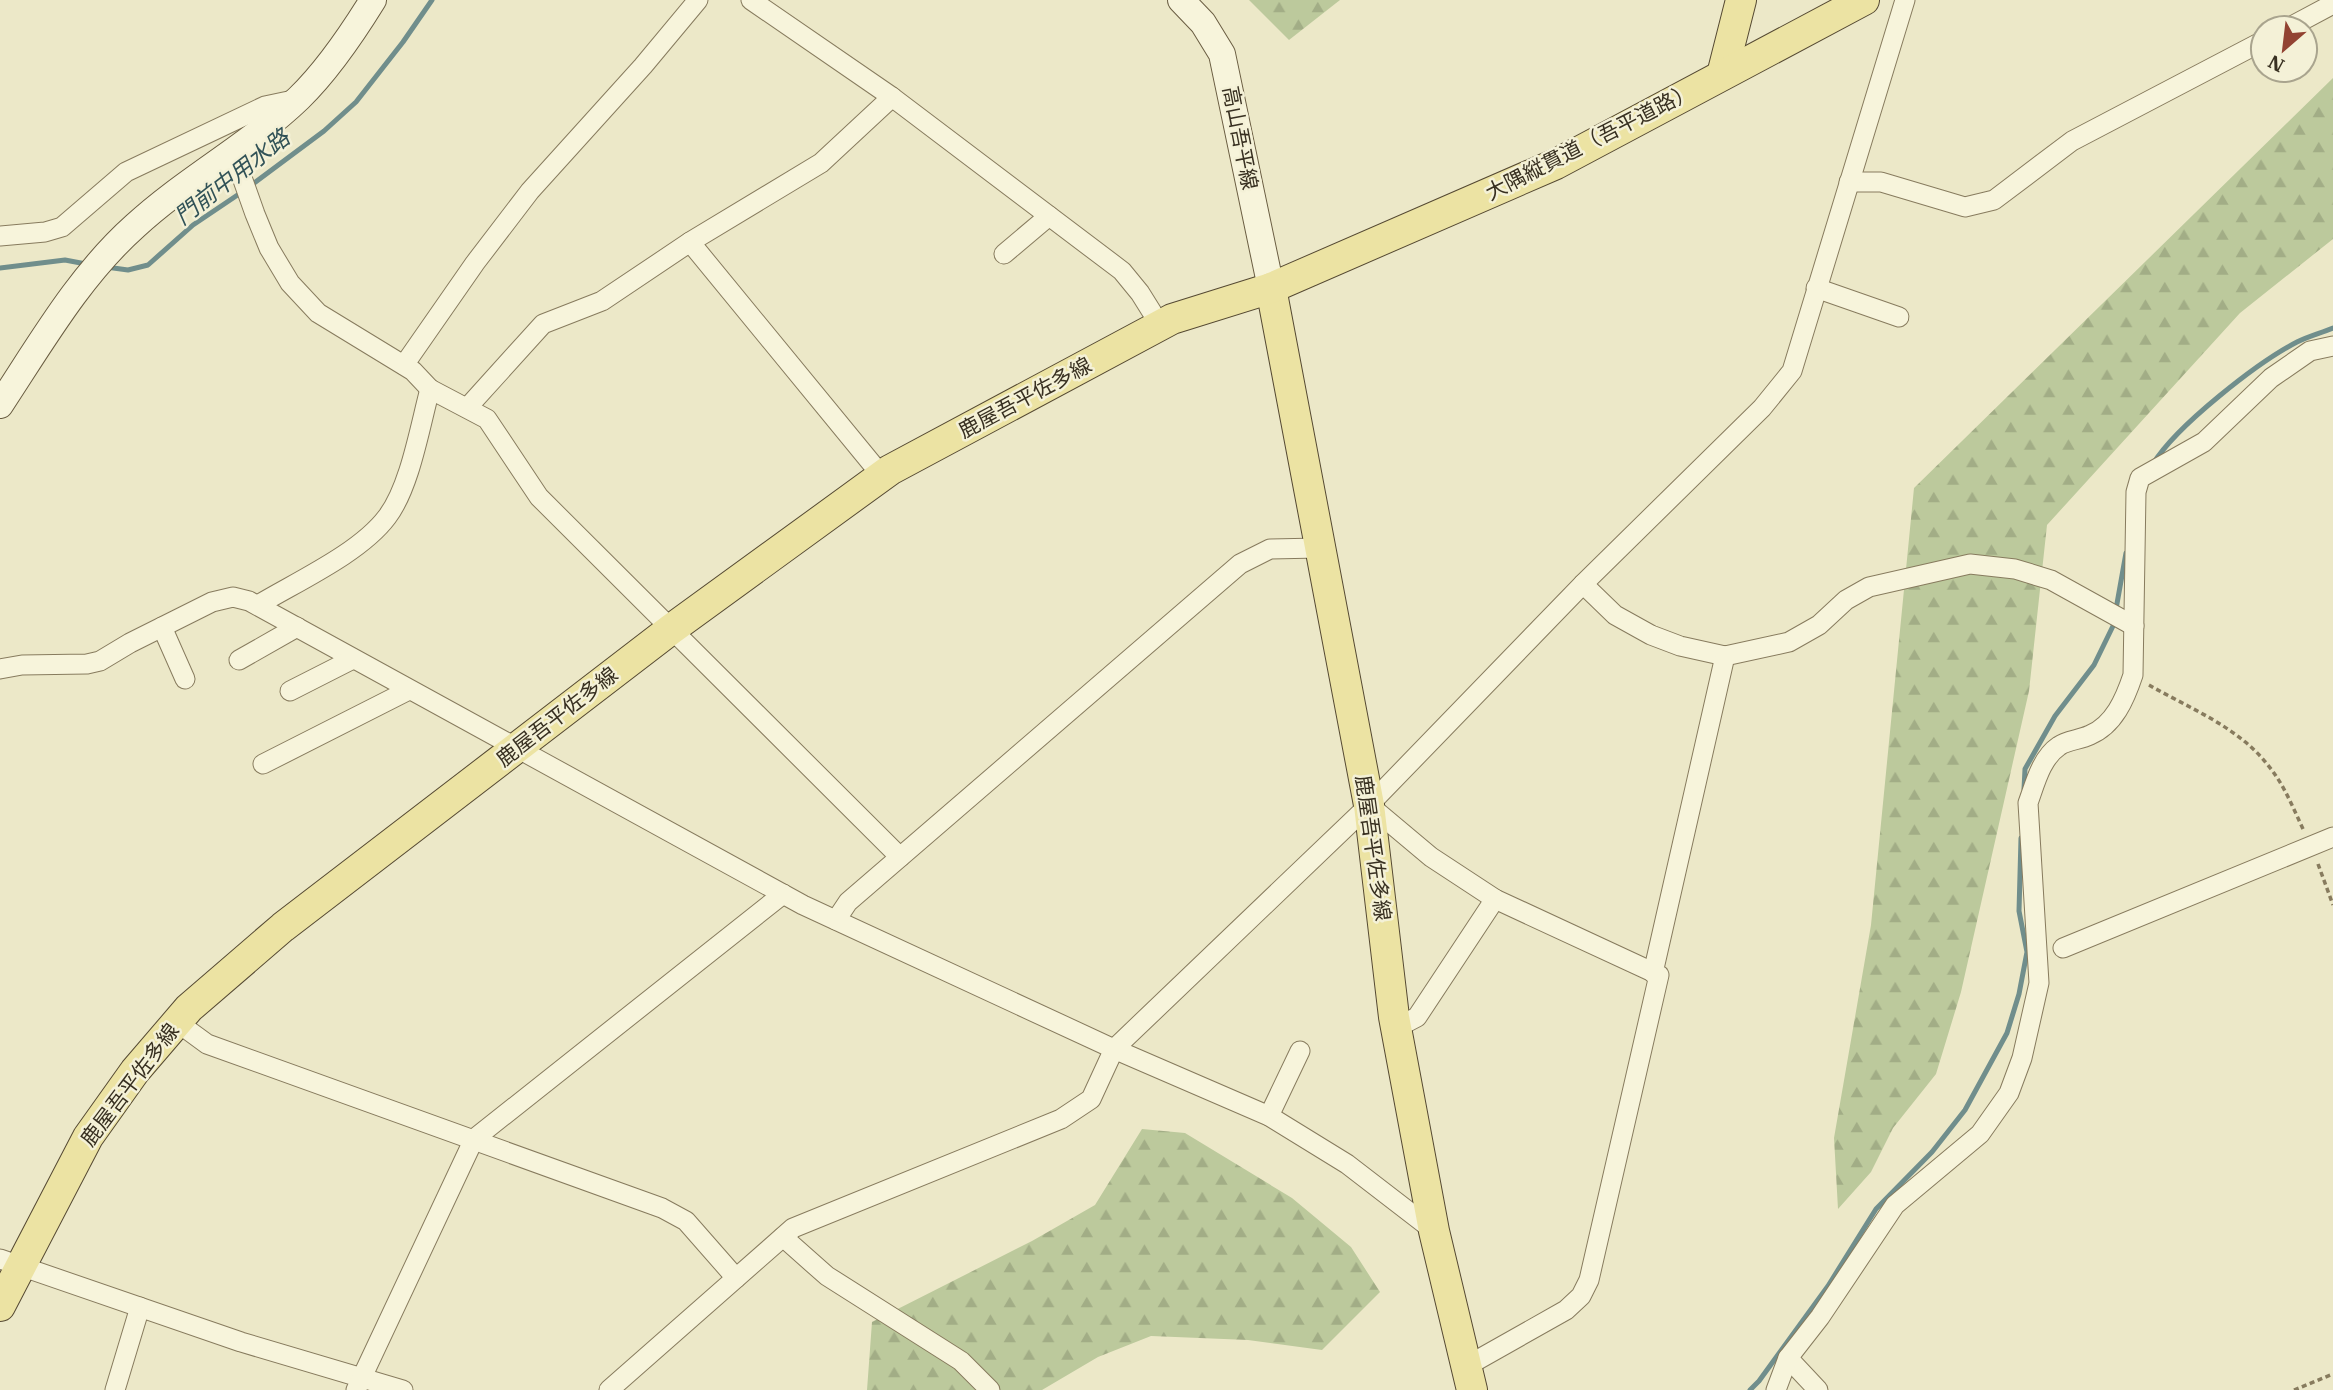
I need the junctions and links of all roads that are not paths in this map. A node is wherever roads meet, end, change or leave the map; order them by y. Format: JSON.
{"nodes":[{"id":1,"x":373,"y":0,"type":"edge"},
{"id":2,"x":698,"y":0,"type":"edge"},
{"id":3,"x":751,"y":0,"type":"edge"},
{"id":4,"x":1181,"y":0,"type":"edge"},
{"id":5,"x":1741,"y":0,"type":"edge"},
{"id":6,"x":1864,"y":0,"type":"edge"},
{"id":7,"x":1905,"y":0,"type":"edge"},
{"id":8,"x":2333,"y":4,"type":"edge"},
{"id":9,"x":2314,"y":14,"type":"edge"},
{"id":10,"x":2249,"y":48,"type":"edge"},
{"id":11,"x":1722,"y":75,"type":"junction"},
{"id":12,"x":892,"y":97,"type":"junction"},
{"id":13,"x":299,"y":98,"type":"junction"},
{"id":14,"x":233,"y":152,"type":"junction"},
{"id":15,"x":1849,"y":182,"type":"junction"},
{"id":16,"x":1049,"y":216,"type":"junction"},
{"id":17,"x":0,"y":236,"type":"edge"},
{"id":18,"x":690,"y":242,"type":"junction"},
{"id":19,"x":1004,"y":254,"type":"dead end"},
{"id":20,"x":1271,"y":288,"type":"junction"},
{"id":21,"x":1816,"y":288,"type":"junction"},
{"id":22,"x":1899,"y":317,"type":"dead end"},
{"id":23,"x":1160,"y":325,"type":"junction"},
{"id":24,"x":2333,"y":346,"type":"edge"},
{"id":25,"x":404,"y":365,"type":"junction"},
{"id":26,"x":430,"y":389,"type":"junction"},
{"id":27,"x":0,"y":405,"type":"edge"},
{"id":28,"x":467,"y":408,"type":"junction"},
{"id":29,"x":882,"y":476,"type":"junction"},
{"id":30,"x":1319,"y":548,"type":"junction"},
{"id":31,"x":1583,"y":584,"type":"junction"},
{"id":32,"x":258,"y":605,"type":"junction"},
{"id":33,"x":2134,"y":626,"type":"junction"},
{"id":34,"x":162,"y":627,"type":"junction"},
{"id":35,"x":297,"y":627,"type":"junction"},
{"id":36,"x":670,"y":630,"type":"junction"},
{"id":37,"x":1724,"y":656,"type":"junction"},
{"id":38,"x":353,"y":659,"type":"junction"},
{"id":39,"x":239,"y":660,"type":"dead end"},
{"id":40,"x":0,"y":669,"type":"edge"},
{"id":41,"x":185,"y":679,"type":"dead end"},
{"id":42,"x":409,"y":690,"type":"junction"},
{"id":43,"x":290,"y":691,"type":"dead end"},
{"id":44,"x":517,"y":749,"type":"junction"},
{"id":45,"x":263,"y":764,"type":"dead end"},
{"id":46,"x":1369,"y":805,"type":"junction"},
{"id":47,"x":2333,"y":837,"type":"edge"},
{"id":48,"x":900,"y":858,"type":"junction"},
{"id":49,"x":783,"y":894,"type":"junction"},
{"id":50,"x":1495,"y":899,"type":"junction"},
{"id":51,"x":836,"y":920,"type":"junction"},
{"id":52,"x":2063,"y":948,"type":"dead end"},
{"id":53,"x":1653,"y":972,"type":"junction"},
{"id":54,"x":177,"y":1022,"type":"junction"},
{"id":55,"x":1396,"y":1028,"type":"junction"},
{"id":56,"x":1114,"y":1049,"type":"junction"},
{"id":57,"x":1300,"y":1051,"type":"dead end"},
{"id":58,"x":1269,"y":1116,"type":"junction"},
{"id":59,"x":474,"y":1139,"type":"junction"},
{"id":60,"x":1434,"y":1231,"type":"junction"},
{"id":61,"x":783,"y":1237,"type":"junction"},
{"id":62,"x":11,"y":1263,"type":"edge"},
{"id":63,"x":736,"y":1278,"type":"junction"},
{"id":64,"x":0,"y":1306,"type":"edge"},
{"id":65,"x":140,"y":1307,"type":"junction"},
{"id":66,"x":1788,"y":1358,"type":"junction"},
{"id":67,"x":1469,"y":1378,"type":"edge"},
{"id":68,"x":359,"y":1384,"type":"edge"},
{"id":69,"x":115,"y":1390,"type":"edge"},
{"id":70,"x":403,"y":1390,"type":"edge"},
{"id":71,"x":609,"y":1390,"type":"edge"},
{"id":72,"x":990,"y":1390,"type":"edge"},
{"id":73,"x":1776,"y":1390,"type":"edge"},
{"id":74,"x":1818,"y":1390,"type":"edge"}],
"edges":[{"from":1,"to":13,"type":"street"},
{"from":2,"to":25,"type":"street"},
{"from":3,"to":12,"type":"street"},
{"from":4,"to":20,"type":"street","name":"高山吾平線"},
{"from":5,"to":11,"type":"main road"},
{"from":6,"to":11,"type":"main road","name":"大隅縦貫道（吾平道路）"},
{"from":7,"to":15,"type":"street"},
{"from":8,"to":9,"type":"street"},
{"from":10,"to":15,"type":"street"},
{"from":11,"to":20,"type":"main road","name":"大隅縦貫道（吾平道路）"},
{"from":12,"to":16,"type":"street"},
{"from":12,"to":18,"type":"street"},
{"from":13,"to":14,"type":"street"},
{"from":13,"to":17,"type":"street"},
{"from":14,"to":25,"type":"street"},
{"from":14,"to":27,"type":"street"},
{"from":15,"to":21,"type":"street"},
{"from":16,"to":19,"type":"street"},
{"from":16,"to":23,"type":"street"},
{"from":18,"to":28,"type":"street"},
{"from":18,"to":29,"type":"street"},
{"from":20,"to":23,"type":"main road","name":"鹿屋吾平佐多線"},
{"from":20,"to":30,"type":"main road","name":"鹿屋吾平佐多線"},
{"from":21,"to":22,"type":"street"},
{"from":21,"to":31,"type":"street"},
{"from":23,"to":29,"type":"main road","name":"鹿屋吾平佐多線"},
{"from":24,"to":33,"type":"street"},
{"from":25,"to":26,"type":"street"},
{"from":26,"to":28,"type":"street"},
{"from":26,"to":32,"type":"street"},
{"from":28,"to":36,"type":"street"},
{"from":29,"to":36,"type":"main road","name":"鹿屋吾平佐多線"},
{"from":30,"to":46,"type":"main road","name":"鹿屋吾平佐多線"},
{"from":30,"to":48,"type":"street"},
{"from":31,"to":37,"type":"street"},
{"from":31,"to":46,"type":"street"},
{"from":32,"to":34,"type":"street"},
{"from":32,"to":35,"type":"street"},
{"from":33,"to":37,"type":"street"},
{"from":33,"to":66,"type":"street"},
{"from":34,"to":40,"type":"street"},
{"from":34,"to":41,"type":"street"},
{"from":35,"to":38,"type":"street"},
{"from":35,"to":39,"type":"street"},
{"from":36,"to":44,"type":"main road","name":"鹿屋吾平佐多線"},
{"from":36,"to":48,"type":"street"},
{"from":37,"to":53,"type":"street"},
{"from":38,"to":42,"type":"street"},
{"from":38,"to":43,"type":"street"},
{"from":42,"to":44,"type":"street"},
{"from":42,"to":45,"type":"street"},
{"from":44,"to":49,"type":"street"},
{"from":44,"to":54,"type":"main road","name":"鹿屋吾平佐多線"},
{"from":46,"to":50,"type":"street"},
{"from":46,"to":55,"type":"main road","name":"鹿屋吾平佐多線"},
{"from":46,"to":56,"type":"street"},
{"from":47,"to":52,"type":"street"},
{"from":48,"to":51,"type":"street"},
{"from":49,"to":51,"type":"street"},
{"from":49,"to":59,"type":"street"},
{"from":50,"to":53,"type":"street"},
{"from":50,"to":55,"type":"street"},
{"from":51,"to":56,"type":"street"},
{"from":53,"to":67,"type":"street"},
{"from":54,"to":59,"type":"street"},
{"from":54,"to":62,"type":"main road","name":"鹿屋吾平佐多線"},
{"from":55,"to":60,"type":"main road","name":"鹿屋吾平佐多線"},
{"from":56,"to":58,"type":"street"},
{"from":56,"to":61,"type":"street"},
{"from":57,"to":58,"type":"street"},
{"from":58,"to":60,"type":"street"},
{"from":59,"to":63,"type":"street"},
{"from":59,"to":68,"type":"street"},
{"from":60,"to":67,"type":"main road","name":"鹿屋吾平佐多線"},
{"from":61,"to":63,"type":"street"},
{"from":61,"to":72,"type":"street"},
{"from":62,"to":64,"type":"main road","name":"鹿屋吾平佐多線"},
{"from":62,"to":65,"type":"street"},
{"from":63,"to":71,"type":"street"},
{"from":65,"to":68,"type":"street"},
{"from":65,"to":69,"type":"street"},
{"from":66,"to":73,"type":"street"},
{"from":66,"to":74,"type":"street"},
{"from":68,"to":70,"type":"street"}]}
